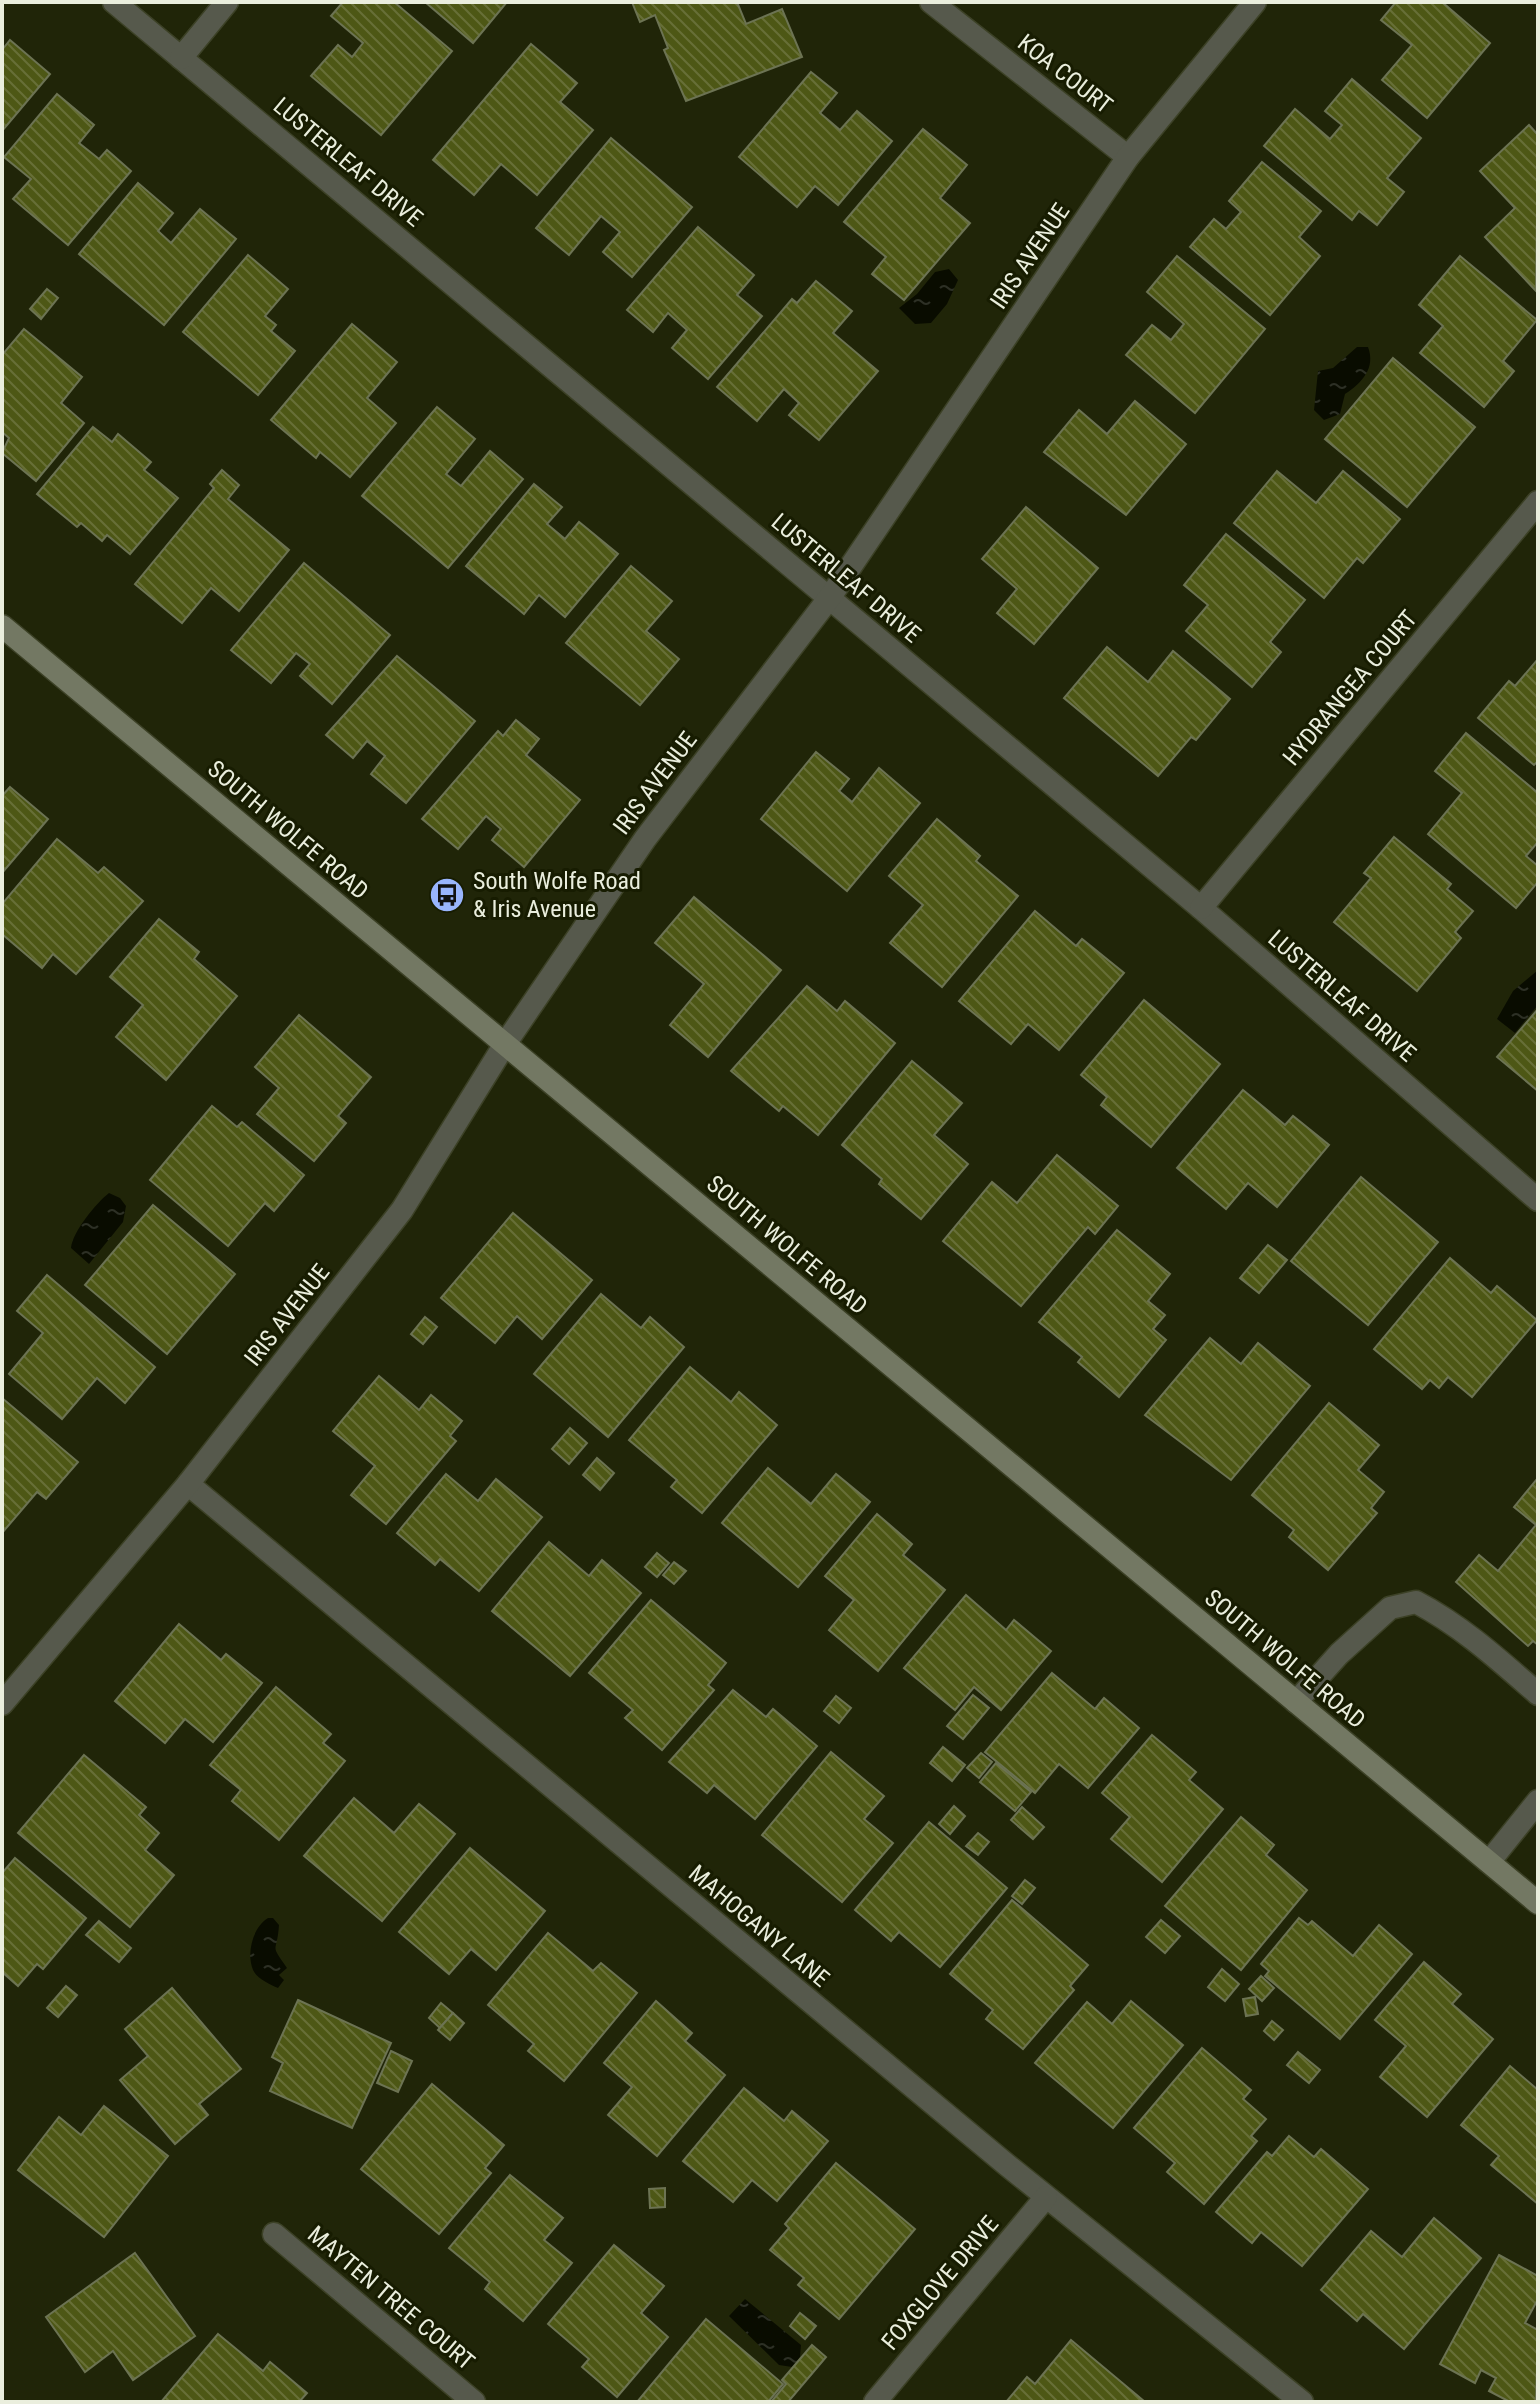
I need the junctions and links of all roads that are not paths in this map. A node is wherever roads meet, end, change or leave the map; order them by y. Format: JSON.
{"nodes":[{"id":1,"x":114,"y":2,"type":"edge"},
{"id":2,"x":227,"y":2,"type":"edge"},
{"id":3,"x":931,"y":2,"type":"edge"},
{"id":4,"x":1255,"y":2,"type":"edge"},
{"id":5,"x":181,"y":58,"type":"junction"},
{"id":6,"x":1128,"y":157,"type":"junction"},
{"id":7,"x":1538,"y":502,"type":"edge"},
{"id":8,"x":830,"y":597,"type":"junction"},
{"id":9,"x":2,"y":626,"type":"edge"},
{"id":10,"x":1201,"y":908,"type":"junction"},
{"id":11,"x":505,"y":1044,"type":"junction"},
{"id":12,"x":1538,"y":1200,"type":"edge"},
{"id":13,"x":188,"y":1484,"type":"junction"},
{"id":14,"x":1538,"y":1694,"type":"edge"},
{"id":15,"x":1296,"y":1702,"type":"junction"},
{"id":16,"x":2,"y":1704,"type":"edge"},
{"id":17,"x":1538,"y":1801,"type":"edge"},
{"id":18,"x":1489,"y":1862,"type":"junction"},
{"id":19,"x":1538,"y":1903,"type":"edge"},
{"id":20,"x":1046,"y":2197,"type":"junction"},
{"id":21,"x":274,"y":2234,"type":"dead end"},
{"id":22,"x":474,"y":2402,"type":"edge"},
{"id":23,"x":875,"y":2402,"type":"edge"},
{"id":24,"x":1302,"y":2402,"type":"edge"}],
"edges":[{"from":1,"to":5,"type":"street","name":"LUSTERLEAF DRIVE"},
{"from":2,"to":5,"type":"street"},
{"from":3,"to":6,"type":"street","name":"KOA COURT"},
{"from":4,"to":6,"type":"street","name":"IRIS AVENUE"},
{"from":5,"to":8,"type":"street","name":"LUSTERLEAF DRIVE"},
{"from":6,"to":8,"type":"street","name":"IRIS AVENUE"},
{"from":7,"to":10,"type":"street","name":"HYDRANGEA COURT"},
{"from":8,"to":10,"type":"street","name":"LUSTERLEAF DRIVE"},
{"from":8,"to":11,"type":"street","name":"IRIS AVENUE"},
{"from":9,"to":11,"type":"main road","name":"SOUTH WOLFE ROAD"},
{"from":10,"to":12,"type":"street","name":"LUSTERLEAF DRIVE"},
{"from":11,"to":13,"type":"street","name":"IRIS AVENUE"},
{"from":11,"to":15,"type":"main road","name":"SOUTH WOLFE ROAD"},
{"from":13,"to":16,"type":"street","name":"IRIS AVENUE"},
{"from":13,"to":20,"type":"street","name":"MAHOGANY LANE"},
{"from":14,"to":15,"type":"street"},
{"from":15,"to":18,"type":"main road","name":"SOUTH WOLFE ROAD"},
{"from":17,"to":18,"type":"street"},
{"from":18,"to":19,"type":"main road","name":"SOUTH WOLFE ROAD"},
{"from":20,"to":23,"type":"street","name":"FOXGLOVE DRIVE"},
{"from":20,"to":24,"type":"street","name":"MAHOGANY LANE"},
{"from":21,"to":22,"type":"street","name":"MAYTEN TREE COURT"}]}
